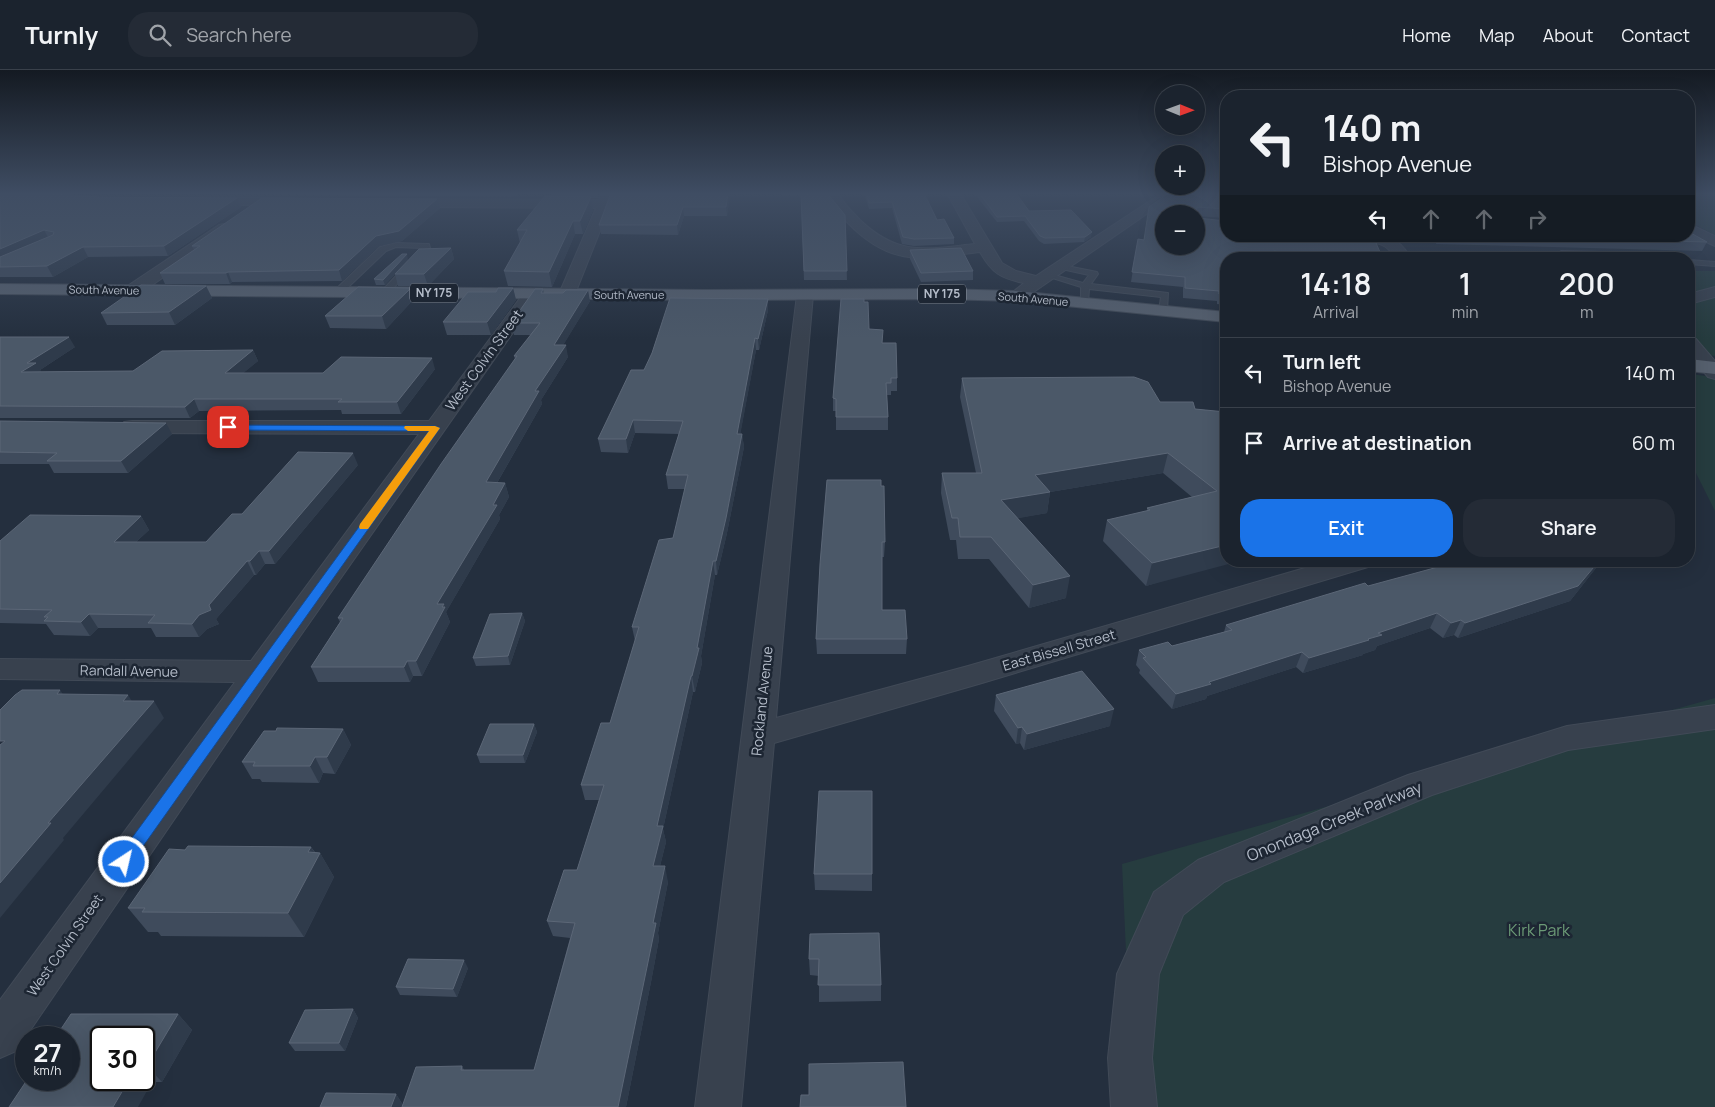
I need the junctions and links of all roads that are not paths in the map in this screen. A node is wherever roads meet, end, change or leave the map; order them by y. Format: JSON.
{"nodes":[{"id":1,"x":203,"y":241,"type":"edge"},
{"id":2,"x":590,"y":241,"type":"edge"},
{"id":3,"x":878,"y":241,"type":"edge"},
{"id":4,"x":983,"y":241,"type":"edge"},
{"id":5,"x":1097,"y":241,"type":"edge"},
{"id":6,"x":1392,"y":242,"type":"edge"},
{"id":7,"x":986,"y":247,"type":"junction"},
{"id":8,"x":1401,"y":252,"type":"edge"},
{"id":9,"x":1695,"y":262,"type":"edge"},
{"id":10,"x":1715,"y":264,"type":"edge"},
{"id":11,"x":1060,"y":266,"type":"junction"},
{"id":12,"x":1042,"y":278,"type":"junction"},
{"id":13,"x":0,"y":289,"type":"edge"},
{"id":14,"x":132,"y":290,"type":"junction"},
{"id":15,"x":338,"y":292,"type":"junction"},
{"id":16,"x":1715,"y":292,"type":"edge"},
{"id":17,"x":384,"y":293,"type":"junction"},
{"id":18,"x":532,"y":294,"type":"junction"},
{"id":19,"x":568,"y":294,"type":"junction"},
{"id":20,"x":805,"y":295,"type":"junction"},
{"id":21,"x":1085,"y":295,"type":"junction"},
{"id":22,"x":1016,"y":296,"type":"junction"},
{"id":23,"x":1695,"y":298,"type":"edge"},
{"id":24,"x":1220,"y":316,"type":"edge"},
{"id":25,"x":1695,"y":350,"type":"edge"},
{"id":26,"x":1695,"y":366,"type":"edge"},
{"id":27,"x":1713,"y":369,"type":"edge"},
{"id":28,"x":109,"y":426,"type":"edge"},
{"id":29,"x":435,"y":428,"type":"junction"},
{"id":30,"x":1339,"y":567,"type":"edge"},
{"id":31,"x":0,"y":669,"type":"edge"},
{"id":32,"x":259,"y":672,"type":"junction"},
{"id":33,"x":1715,"y":717,"type":"edge"},
{"id":34,"x":758,"y":735,"type":"junction"},
{"id":35,"x":0,"y":1036,"type":"edge"},
{"id":36,"x":718,"y":1107,"type":"edge"},
{"id":37,"x":1134,"y":1107,"type":"edge"}],
"edges":[{"from":1,"to":14,"type":"street"},
{"from":2,"to":19,"type":"street"},
{"from":3,"to":7,"type":"street"},
{"from":4,"to":7,"type":"street"},
{"from":5,"to":11,"type":"street"},
{"from":6,"to":8,"type":"street"},
{"from":7,"to":12,"type":"street"},
{"from":9,"to":10,"type":"lane"},
{"from":11,"to":12,"type":"street"},
{"from":11,"to":21,"type":"lane"},
{"from":12,"to":21,"type":"lane"},
{"from":12,"to":22,"type":"street"},
{"from":13,"to":14,"type":"main road","name":"South Avenue","number":"NY 175"},
{"from":14,"to":15,"type":"main road","name":"South Avenue","number":"NY 175"},
{"from":15,"to":17,"type":"main road","name":"South Avenue","number":"NY 175"},
{"from":15,"to":17,"type":"lane"},
{"from":16,"to":23,"type":"street"},
{"from":17,"to":18,"type":"main road","name":"South Avenue","number":"NY 175"},
{"from":18,"to":19,"type":"main road","name":"South Avenue","number":"NY 175"},
{"from":18,"to":29,"type":"street","name":"West Colvin Street"},
{"from":19,"to":20,"type":"main road","name":"South Avenue","number":"NY 175"},
{"from":20,"to":22,"type":"main road","name":"South Avenue","number":"NY 175"},
{"from":20,"to":34,"type":"street","name":"Rockland Avenue"},
{"from":21,"to":22,"type":"main road","name":"South Avenue","number":"NY 175"},
{"from":21,"to":24,"type":"main road","name":"South Avenue","number":"NY 175"},
{"from":25,"to":27,"type":"street"},
{"from":26,"to":27,"type":"main road"},
{"from":28,"to":29,"type":"street"},
{"from":29,"to":32,"type":"street","name":"West Colvin Street"},
{"from":30,"to":34,"type":"street","name":"East Bissell Street"},
{"from":31,"to":32,"type":"street","name":"Randall Avenue"},
{"from":32,"to":35,"type":"street","name":"West Colvin Street"},
{"from":33,"to":37,"type":"street","name":"Onondaga Creek Parkway"},
{"from":34,"to":36,"type":"street","name":"Rockland Avenue"}]}
